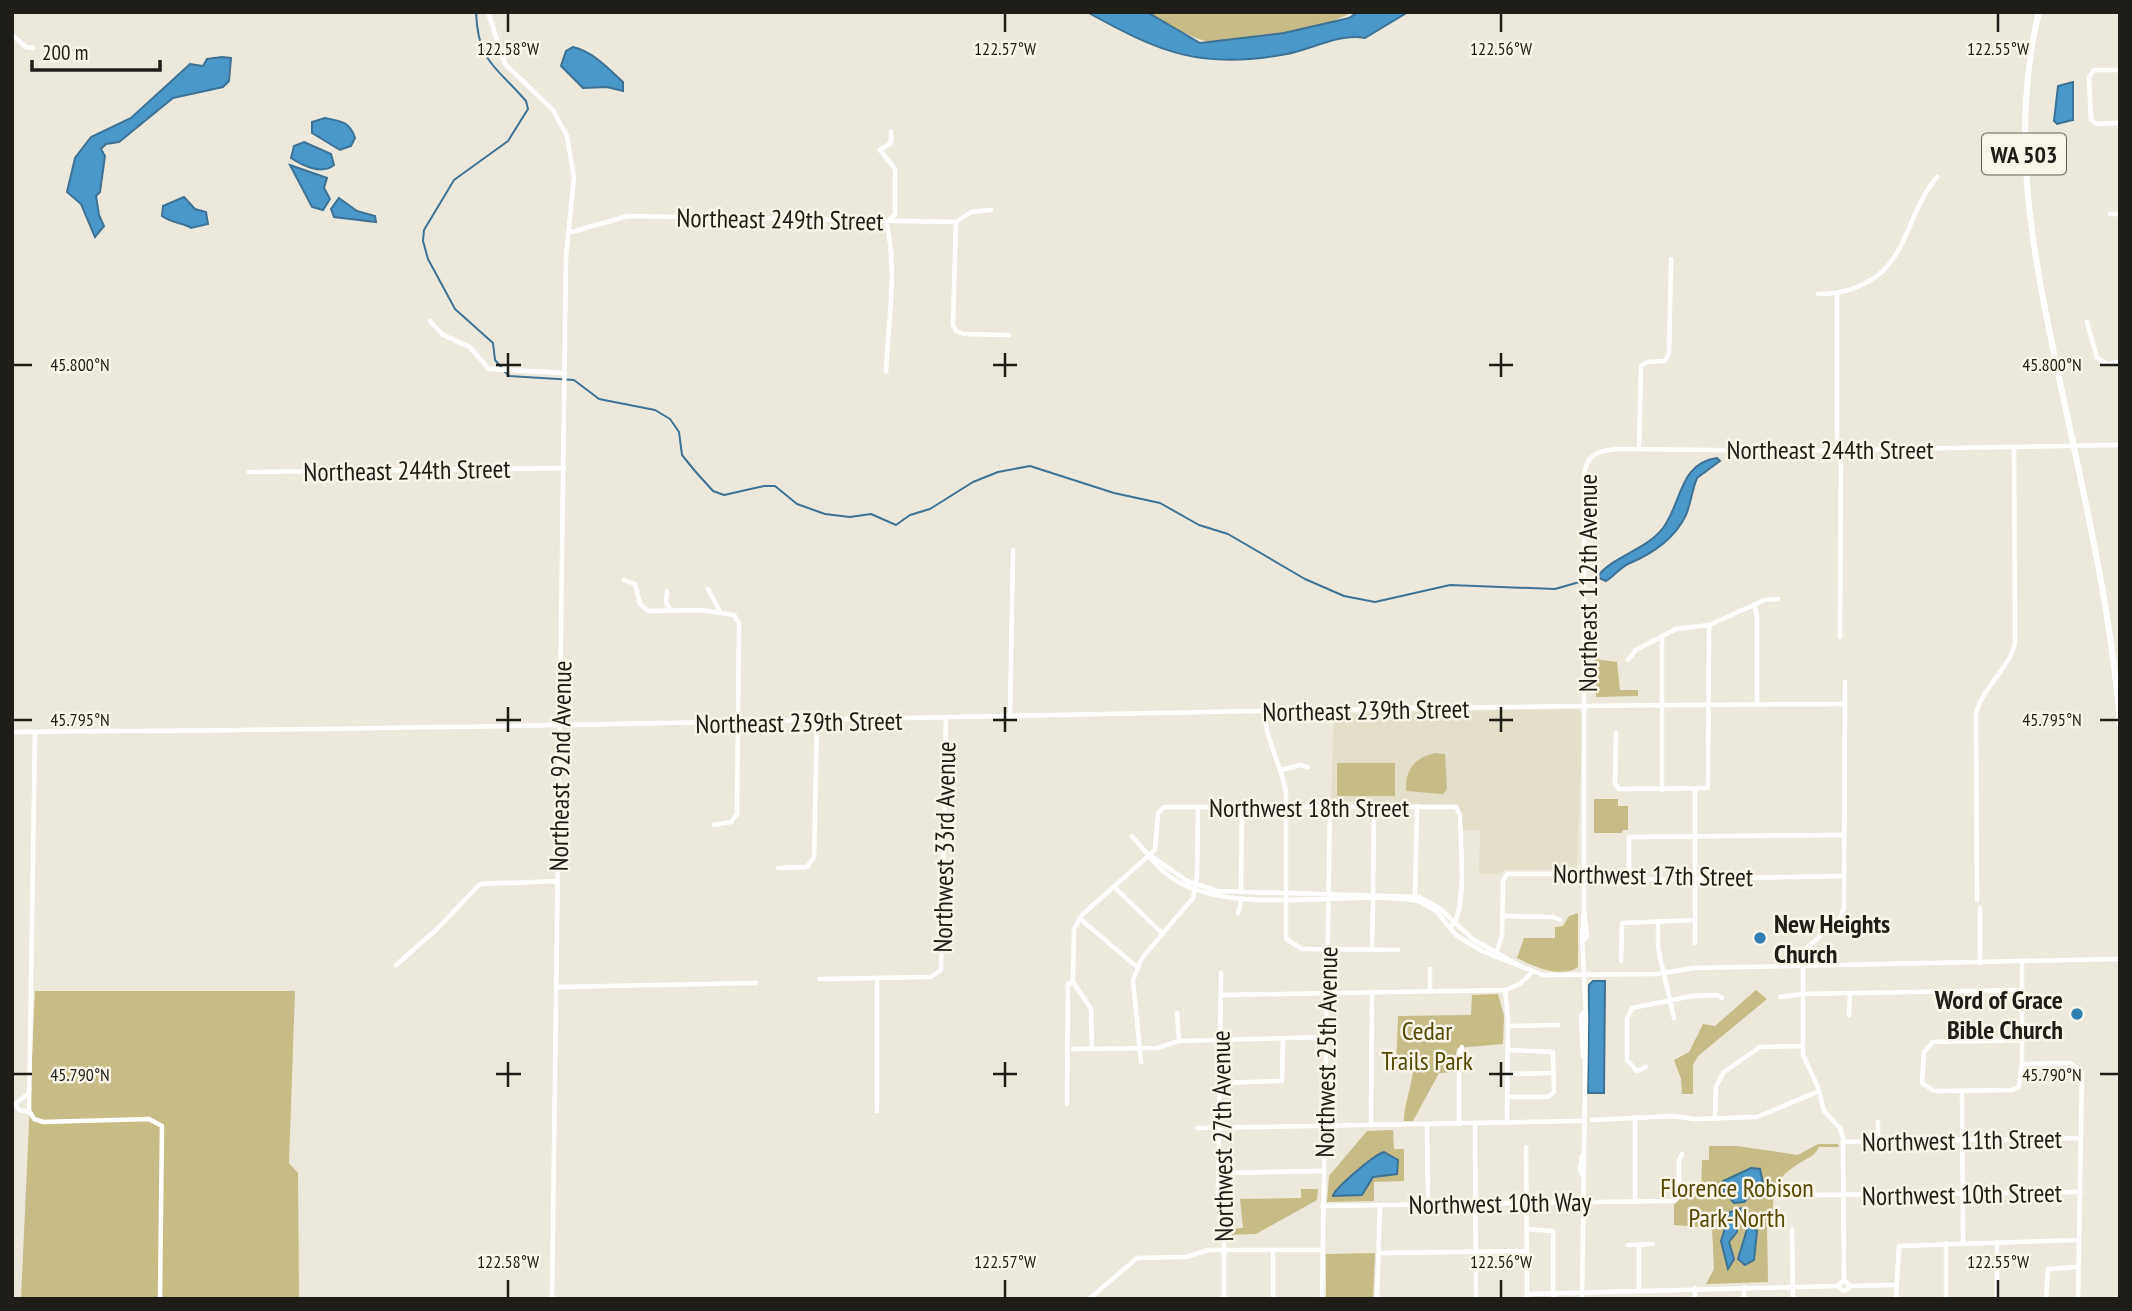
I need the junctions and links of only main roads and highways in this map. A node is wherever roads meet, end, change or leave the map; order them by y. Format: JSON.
{"nodes":[{"id":1,"x":2039,"y":12,"type":"edge"},
{"id":2,"x":2120,"y":726,"type":"edge"}],
"edges":[{"from":1,"to":2,"type":"main road","number":"WA 503"}]}
